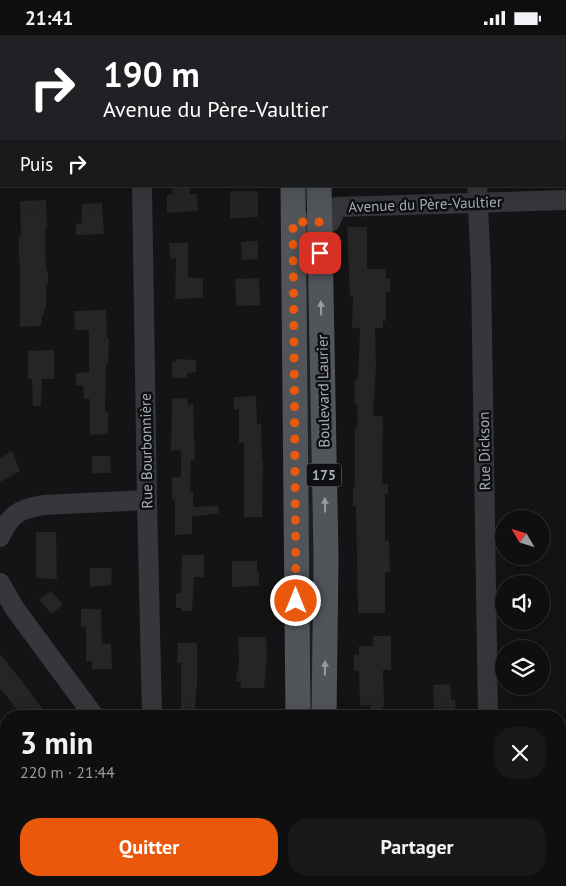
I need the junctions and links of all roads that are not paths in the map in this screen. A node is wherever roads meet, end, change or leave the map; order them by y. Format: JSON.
{"nodes":[{"id":1,"x":142,"y":187,"type":"edge"},
{"id":2,"x":293,"y":187,"type":"edge"},
{"id":3,"x":319,"y":187,"type":"edge"},
{"id":4,"x":477,"y":194,"type":"edge"},
{"id":5,"x":566,"y":199,"type":"edge"},
{"id":6,"x":293,"y":222,"type":"junction"},
{"id":7,"x":320,"y":222,"type":"junction"},
{"id":8,"x":147,"y":500,"type":"junction"},
{"id":9,"x":0,"y":537,"type":"edge"},
{"id":10,"x":0,"y":583,"type":"edge"},
{"id":11,"x":90,"y":710,"type":"edge"},
{"id":12,"x":152,"y":710,"type":"edge"},
{"id":13,"x":298,"y":710,"type":"edge"},
{"id":14,"x":324,"y":710,"type":"edge"},
{"id":15,"x":488,"y":710,"type":"edge"}],
"edges":[{"from":1,"to":8,"type":"street","name":"Rue Bourbonnière"},
{"from":2,"to":6,"type":"main road","name":"Boulevard Laurier","number":"175"},
{"from":3,"to":7,"type":"main road","name":"Boulevard Laurier","number":"175"},
{"from":4,"to":5,"type":"street","name":"Avenue du Père-Vaultier"},
{"from":4,"to":7,"type":"street","name":"Avenue du Père-Vaultier"},
{"from":4,"to":15,"type":"street","name":"Rue Dickson"},
{"from":6,"to":7,"type":"street"},
{"from":6,"to":13,"type":"main road","name":"Boulevard Laurier","number":"175"},
{"from":14,"to":7,"type":"main road","name":"Boulevard Laurier","number":"175","one_way":true},
{"from":8,"to":9,"type":"street"},
{"from":8,"to":12,"type":"street","name":"Rue Bourbonnière"},
{"from":10,"to":11,"type":"street"}]}
